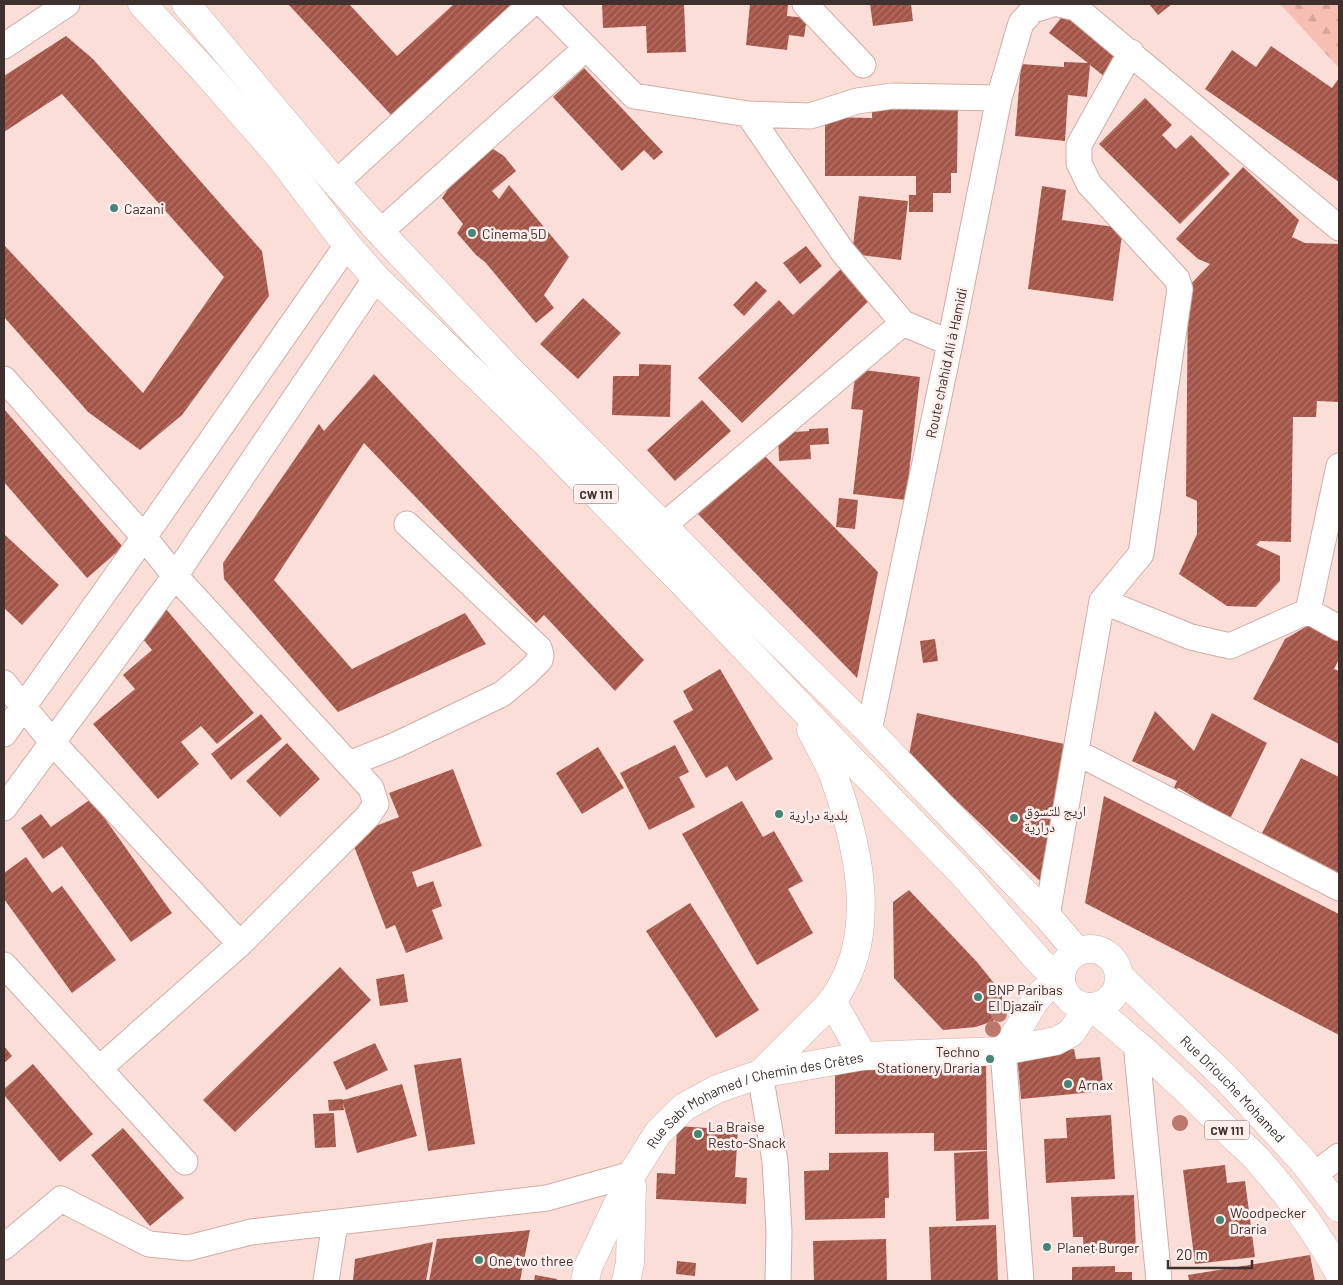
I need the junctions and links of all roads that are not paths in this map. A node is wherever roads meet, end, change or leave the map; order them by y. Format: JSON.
{"nodes":[{"id":1,"x":67,"y":4,"type":"edge"},
{"id":2,"x":142,"y":4,"type":"edge"},
{"id":3,"x":186,"y":4,"type":"edge"},
{"id":4,"x":531,"y":4,"type":"edge"},
{"id":5,"x":542,"y":4,"type":"edge"},
{"id":6,"x":805,"y":4,"type":"edge"},
{"id":7,"x":1053,"y":4,"type":"edge"},
{"id":8,"x":1059,"y":4,"type":"edge"},
{"id":9,"x":4,"y":46,"type":"edge"},
{"id":10,"x":586,"y":48,"type":"junction"},
{"id":11,"x":1131,"y":52,"type":"junction"},
{"id":12,"x":862,"y":65,"type":"dead end"},
{"id":13,"x":999,"y":98,"type":"junction"},
{"id":14,"x":748,"y":114,"type":"junction"},
{"id":15,"x":336,"y":183,"type":"junction"},
{"id":16,"x":1339,"y":228,"type":"edge"},
{"id":17,"x":380,"y":232,"type":"junction"},
{"id":18,"x":347,"y":245,"type":"junction"},
{"id":19,"x":376,"y":278,"type":"junction"},
{"id":20,"x":903,"y":323,"type":"junction"},
{"id":21,"x":950,"y":343,"type":"junction"},
{"id":22,"x":4,"y":379,"type":"edge"},
{"id":23,"x":1339,"y":466,"type":"edge"},
{"id":24,"x":407,"y":524,"type":"dead end"},
{"id":25,"x":663,"y":526,"type":"junction"},
{"id":26,"x":144,"y":537,"type":"junction"},
{"id":27,"x":174,"y":576,"type":"junction"},
{"id":28,"x":1102,"y":601,"type":"junction"},
{"id":29,"x":1308,"y":611,"type":"junction"},
{"id":30,"x":1339,"y":628,"type":"edge"},
{"id":31,"x":4,"y":683,"type":"edge"},
{"id":32,"x":798,"y":704,"type":"junction"},
{"id":33,"x":23,"y":706,"type":"junction"},
{"id":34,"x":868,"y":731,"type":"junction"},
{"id":35,"x":4,"y":734,"type":"edge"},
{"id":36,"x":53,"y":743,"type":"junction"},
{"id":37,"x":1076,"y":752,"type":"junction"},
{"id":38,"x":349,"y":764,"type":"junction"},
{"id":39,"x":4,"y":808,"type":"edge"},
{"id":40,"x":1339,"y":888,"type":"edge"},
{"id":41,"x":1047,"y":916,"type":"junction"},
{"id":42,"x":240,"y":944,"type":"junction"},
{"id":43,"x":1078,"y":952,"type":"junction"},
{"id":44,"x":4,"y":966,"type":"edge"},
{"id":45,"x":1061,"y":976,"type":"junction"},
{"id":46,"x":1120,"y":977,"type":"junction"},
{"id":47,"x":832,"y":1001,"type":"junction"},
{"id":48,"x":1090,"y":1008,"type":"junction"},
{"id":49,"x":1136,"y":1043,"type":"junction"},
{"id":50,"x":1003,"y":1051,"type":"junction"},
{"id":51,"x":863,"y":1056,"type":"junction"},
{"id":52,"x":99,"y":1069,"type":"junction"},
{"id":53,"x":760,"y":1074,"type":"junction"},
{"id":54,"x":1339,"y":1156,"type":"edge"},
{"id":55,"x":185,"y":1162,"type":"dead end"},
{"id":56,"x":632,"y":1174,"type":"junction"},
{"id":57,"x":1314,"y":1175,"type":"junction"},
{"id":58,"x":1339,"y":1208,"type":"edge"},
{"id":59,"x":335,"y":1223,"type":"junction"},
{"id":60,"x":4,"y":1247,"type":"edge"},
{"id":61,"x":1339,"y":1273,"type":"edge"},
{"id":62,"x":326,"y":1281,"type":"edge"},
{"id":63,"x":585,"y":1281,"type":"edge"},
{"id":64,"x":626,"y":1281,"type":"edge"},
{"id":65,"x":778,"y":1281,"type":"edge"},
{"id":66,"x":1021,"y":1281,"type":"edge"},
{"id":67,"x":1159,"y":1281,"type":"edge"}],
"edges":[{"from":1,"to":9,"type":"street"},
{"from":2,"to":18,"type":"main road","number":"CW 111"},
{"from":3,"to":15,"type":"main road"},
{"from":4,"to":15,"type":"street"},
{"from":5,"to":10,"type":"street"},
{"from":6,"to":12,"type":"street"},
{"from":7,"to":13,"type":"street","name":"Route chahid Ali à Hamidi"},
{"from":8,"to":11,"type":"street"},
{"from":10,"to":14,"type":"street"},
{"from":10,"to":17,"type":"street"},
{"from":11,"to":16,"type":"street"},
{"from":11,"to":28,"type":"street"},
{"from":13,"to":14,"type":"street"},
{"from":13,"to":21,"type":"street","name":"Route chahid Ali à Hamidi"},
{"from":14,"to":20,"type":"street"},
{"from":15,"to":17,"type":"main road"},
{"from":17,"to":25,"type":"main road"},
{"from":18,"to":19,"type":"main road","number":"CW 111"},
{"from":18,"to":26,"type":"street"},
{"from":19,"to":27,"type":"street"},
{"from":19,"to":32,"type":"main road","number":"CW 111"},
{"from":20,"to":21,"type":"street"},
{"from":20,"to":25,"type":"street"},
{"from":21,"to":34,"type":"street","name":"Route chahid Ali à Hamidi"},
{"from":22,"to":26,"type":"street"},
{"from":23,"to":29,"type":"street"},
{"from":24,"to":38,"type":"street"},
{"from":25,"to":34,"type":"main road"},
{"from":26,"to":27,"type":"street"},
{"from":26,"to":33,"type":"street"},
{"from":27,"to":36,"type":"street"},
{"from":27,"to":38,"type":"street"},
{"from":28,"to":29,"type":"street"},
{"from":28,"to":37,"type":"street"},
{"from":29,"to":30,"type":"street"},
{"from":31,"to":33,"type":"street"},
{"from":32,"to":45,"type":"main road","number":"CW 111"},
{"from":32,"to":47,"type":"main road"},
{"from":33,"to":35,"type":"street"},
{"from":33,"to":36,"type":"street"},
{"from":34,"to":41,"type":"main road"},
{"from":36,"to":39,"type":"street"},
{"from":36,"to":42,"type":"street"},
{"from":37,"to":40,"type":"street"},
{"from":37,"to":41,"type":"street"},
{"from":38,"to":42,"type":"street"},
{"from":41,"to":43,"type":"main road"},
{"from":42,"to":52,"type":"street"},
{"from":43,"to":45,"type":"main road"},
{"from":43,"to":46,"type":"main road"},
{"from":44,"to":52,"type":"street"},
{"from":45,"to":48,"type":"main road"},
{"from":45,"to":50,"type":"main road"},
{"from":46,"to":48,"type":"main road"},
{"from":46,"to":57,"type":"main road","name":"Rue Driouche Mohamed","number":"CW 111"},
{"from":47,"to":51,"type":"main road"},
{"from":47,"to":53,"type":"main road"},
{"from":48,"to":49,"type":"main road","number":"CW 111"},
{"from":48,"to":50,"type":"main road","name":"Rue Sabr Mohamed / Chemin des Crêtes"},
{"from":49,"to":61,"type":"main road","number":"CW 111"},
{"from":49,"to":67,"type":"street"},
{"from":50,"to":51,"type":"main road","name":"Rue Sabr Mohamed / Chemin des Crêtes"},
{"from":50,"to":66,"type":"street"},
{"from":51,"to":53,"type":"main road","name":"Rue Sabr Mohamed / Chemin des Crêtes"},
{"from":52,"to":55,"type":"street"},
{"from":53,"to":56,"type":"main road","name":"Rue Sabr Mohamed / Chemin des Crêtes"},
{"from":53,"to":65,"type":"street"},
{"from":54,"to":57,"type":"street"},
{"from":56,"to":59,"type":"street"},
{"from":56,"to":63,"type":"main road","name":"Rue Sabr Mohamed / Chemin des Crêtes"},
{"from":56,"to":64,"type":"main road"},
{"from":57,"to":58,"type":"main road","name":"Rue Driouche Mohamed","number":"CW 111"},
{"from":59,"to":60,"type":"street"},
{"from":59,"to":62,"type":"street"}]}
